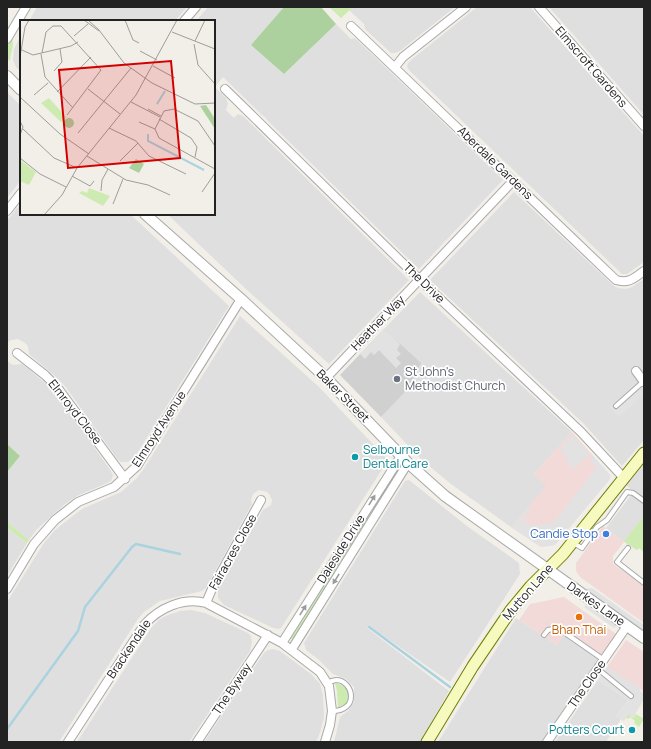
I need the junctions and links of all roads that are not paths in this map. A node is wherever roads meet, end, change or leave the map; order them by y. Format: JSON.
{"nodes":[{"id":1,"x":26,"y":7,"type":"edge"},
{"id":2,"x":196,"y":7,"type":"edge"},
{"id":3,"x":466,"y":7,"type":"edge"},
{"id":4,"x":539,"y":7,"type":"edge"},
{"id":5,"x":185,"y":20,"type":"edge"},
{"id":6,"x":351,"y":26,"type":"dead end"},
{"id":7,"x":7,"y":39,"type":"edge"},
{"id":8,"x":395,"y":67,"type":"junction"},
{"id":9,"x":7,"y":76,"type":"edge"},
{"id":10,"x":20,"y":89,"type":"edge"},
{"id":11,"x":225,"y":89,"type":"dead end"},
{"id":12,"x":644,"y":126,"type":"edge"},
{"id":13,"x":513,"y":181,"type":"junction"},
{"id":14,"x":20,"y":193,"type":"edge"},
{"id":15,"x":7,"y":211,"type":"edge"},
{"id":16,"x":146,"y":215,"type":"edge"},
{"id":17,"x":644,"y":271,"type":"edge"},
{"id":18,"x":420,"y":280,"type":"junction"},
{"id":19,"x":241,"y":299,"type":"junction"},
{"id":20,"x":17,"y":352,"type":"dead end"},
{"id":21,"x":636,"y":371,"type":"dead end"},
{"id":22,"x":326,"y":378,"type":"junction"},
{"id":23,"x":644,"y":381,"type":"edge"},
{"id":24,"x":616,"y":406,"type":"dead end"},
{"id":25,"x":644,"y":453,"type":"edge"},
{"id":26,"x":404,"y":459,"type":"junction"},
{"id":27,"x":125,"y":479,"type":"junction"},
{"id":28,"x":620,"y":481,"type":"junction"},
{"id":29,"x":627,"y":492,"type":"junction"},
{"id":30,"x":261,"y":500,"type":"dead end"},
{"id":31,"x":644,"y":501,"type":"edge"},
{"id":32,"x":593,"y":524,"type":"junction"},
{"id":33,"x":628,"y":548,"type":"dead end"},
{"id":34,"x":547,"y":570,"type":"junction"},
{"id":35,"x":644,"y":583,"type":"edge"},
{"id":36,"x":7,"y":589,"type":"edge"},
{"id":37,"x":206,"y":603,"type":"junction"},
{"id":38,"x":627,"y":626,"type":"junction"},
{"id":39,"x":268,"y":635,"type":"junction"},
{"id":40,"x":544,"y":635,"type":"dead end"},
{"id":41,"x":644,"y":638,"type":"edge"},
{"id":42,"x":282,"y":643,"type":"junction"},
{"id":43,"x":292,"y":649,"type":"junction"},
{"id":44,"x":604,"y":660,"type":"junction"},
{"id":45,"x":598,"y":669,"type":"junction"},
{"id":46,"x":327,"y":682,"type":"junction"},
{"id":47,"x":631,"y":696,"type":"dead end"},
{"id":48,"x":332,"y":711,"type":"junction"},
{"id":49,"x":68,"y":742,"type":"edge"},
{"id":50,"x":197,"y":742,"type":"edge"},
{"id":51,"x":325,"y":742,"type":"edge"},
{"id":52,"x":427,"y":742,"type":"edge"},
{"id":53,"x":547,"y":742,"type":"edge"}],
"edges":[{"from":1,"to":7,"type":"street"},
{"from":2,"to":5,"type":"street"},
{"from":3,"to":8,"type":"street"},
{"from":4,"to":12,"type":"street","name":"Elmscroft Gardens"},
{"from":6,"to":8,"type":"street","name":"Aberdale Gardens"},
{"from":8,"to":13,"type":"street","name":"Aberdale Gardens"},
{"from":9,"to":10,"type":"street"},
{"from":11,"to":18,"type":"street","name":"The Drive"},
{"from":13,"to":17,"type":"street","name":"Aberdale Gardens"},
{"from":13,"to":18,"type":"street","name":"Heather Way"},
{"from":14,"to":15,"type":"street"},
{"from":16,"to":19,"type":"street","name":"Baker Street"},
{"from":18,"to":22,"type":"street","name":"Heather Way"},
{"from":18,"to":28,"type":"street","name":"The Drive"},
{"from":19,"to":22,"type":"street","name":"Baker Street"},
{"from":19,"to":27,"type":"street","name":"Elmroyd Avenue"},
{"from":20,"to":27,"type":"street","name":"Elmroyd Close"},
{"from":21,"to":23,"type":"street"},
{"from":22,"to":26,"type":"street","name":"Baker Street"},
{"from":23,"to":24,"type":"lane"},
{"from":25,"to":28,"type":"main road","name":"Mutton Lane"},
{"from":26,"to":34,"type":"street","name":"Baker Street"},
{"from":42,"to":26,"type":"street","name":"Daleside Drive","one_way":true},
{"from":26,"to":43,"type":"street","name":"Daleside Drive","one_way":true},
{"from":27,"to":36,"type":"street","name":"Elmroyd Avenue"},
{"from":28,"to":29,"type":"lane"},
{"from":28,"to":32,"type":"main road","name":"Mutton Lane"},
{"from":29,"to":31,"type":"lane"},
{"from":29,"to":32,"type":"lane"},
{"from":30,"to":37,"type":"street","name":"Fairacres Close"},
{"from":32,"to":34,"type":"main road","name":"Mutton Lane"},
{"from":33,"to":35,"type":"lane"},
{"from":34,"to":38,"type":"street","name":"Darkes Lane"},
{"from":34,"to":52,"type":"main road","name":"Mutton Lane"},
{"from":37,"to":39,"type":"street","name":"Brackendale"},
{"from":37,"to":49,"type":"street","name":"Brackendale"},
{"from":38,"to":41,"type":"street","name":"Darkes Lane"},
{"from":38,"to":44,"type":"street","name":"The Close"},
{"from":39,"to":42,"type":"street","name":"Brackendale"},
{"from":39,"to":50,"type":"street","name":"The Byway"},
{"from":40,"to":44,"type":"lane"},
{"from":42,"to":43,"type":"street","name":"Brackendale"},
{"from":43,"to":46,"type":"street","name":"Brackendale"},
{"from":44,"to":45,"type":"street","name":"The Close"},
{"from":45,"to":47,"type":"lane"},
{"from":45,"to":53,"type":"street","name":"The Close"},
{"from":46,"to":48,"type":"street"},
{"from":46,"to":48,"type":"lane"},
{"from":48,"to":51,"type":"street"}]}
